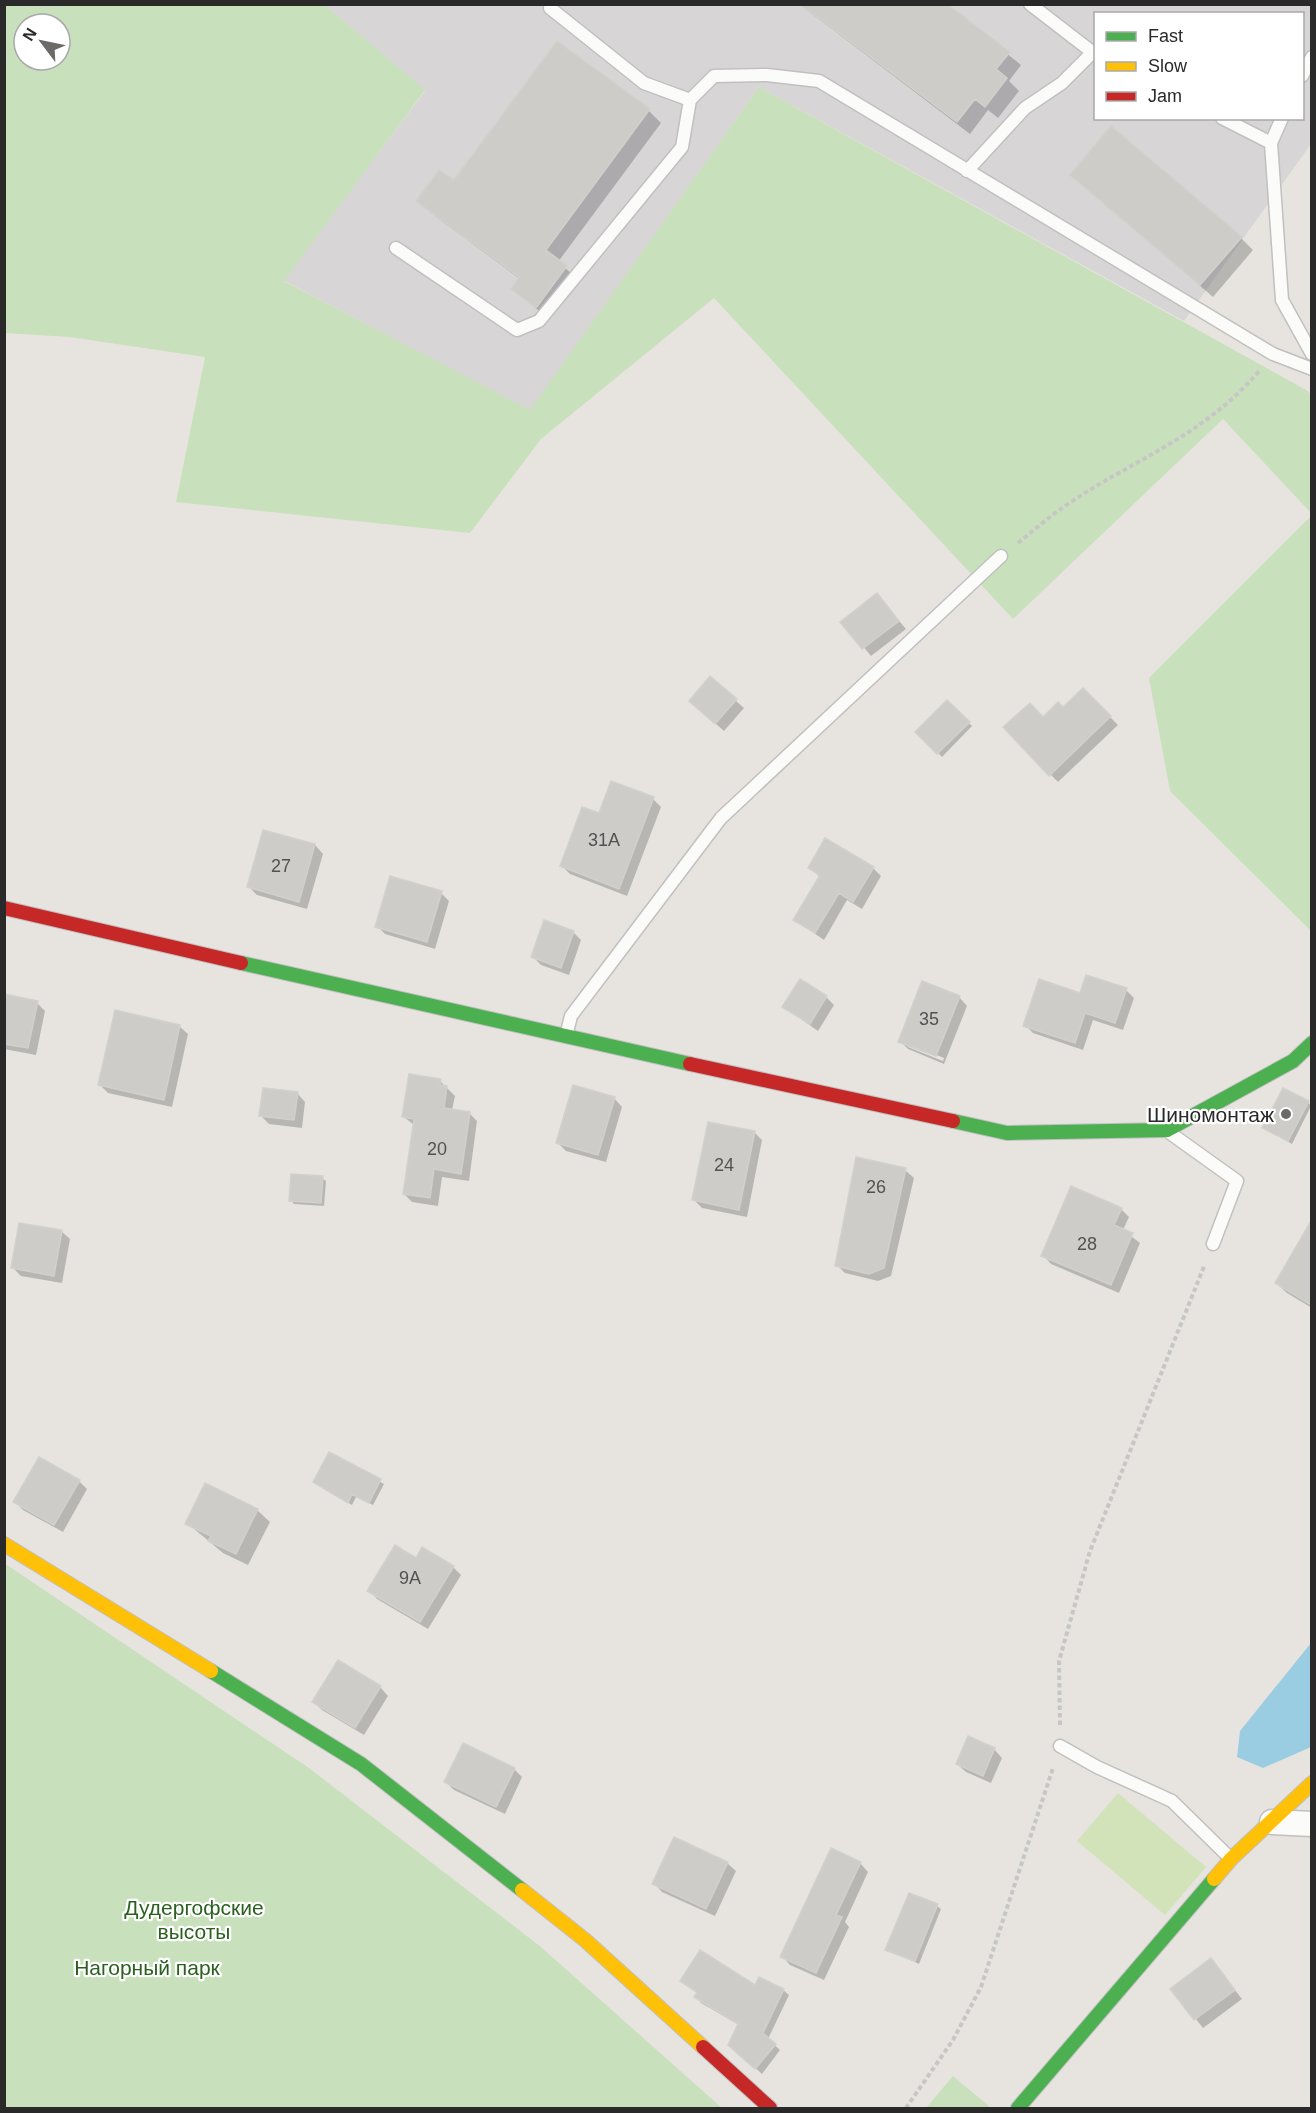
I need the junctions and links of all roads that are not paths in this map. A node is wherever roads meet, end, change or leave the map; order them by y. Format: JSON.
{"nodes":[{"id":1,"x":1030,"y":4,"type":"edge"},
{"id":2,"x":550,"y":8,"type":"dead end"},
{"id":3,"x":1094,"y":54,"type":"edge"},
{"id":4,"x":1311,"y":57,"type":"edge"},
{"id":5,"x":1304,"y":71,"type":"edge"},
{"id":6,"x":690,"y":100,"type":"junction"},
{"id":7,"x":1226,"y":120,"type":"edge"},
{"id":8,"x":1281,"y":120,"type":"edge"},
{"id":9,"x":1271,"y":143,"type":"junction"},
{"id":10,"x":966,"y":171,"type":"junction"},
{"id":11,"x":396,"y":248,"type":"dead end"},
{"id":12,"x":1311,"y":354,"type":"edge"},
{"id":13,"x":1311,"y":369,"type":"edge"},
{"id":14,"x":1001,"y":556,"type":"road end"},
{"id":15,"x":4,"y":908,"type":"edge"},
{"id":16,"x":566,"y":1037,"type":"junction"},
{"id":17,"x":1311,"y":1043,"type":"edge"},
{"id":18,"x":1167,"y":1130,"type":"junction"},
{"id":19,"x":1213,"y":1244,"type":"road end"},
{"id":20,"x":4,"y":1544,"type":"edge"},
{"id":21,"x":1060,"y":1746,"type":"road end"},
{"id":22,"x":1311,"y":1783,"type":"edge"},
{"id":23,"x":1272,"y":1822,"type":"junction"},
{"id":24,"x":1311,"y":1824,"type":"edge"},
{"id":25,"x":1231,"y":1859,"type":"junction"},
{"id":26,"x":770,"y":2109,"type":"edge"},
{"id":27,"x":1018,"y":2109,"type":"edge"}],
"edges":[{"from":1,"to":3,"type":"lane"},
{"from":2,"to":6,"type":"lane"},
{"from":3,"to":10,"type":"lane"},
{"from":4,"to":5,"type":"lane"},
{"from":6,"to":10,"type":"lane"},
{"from":6,"to":11,"type":"lane"},
{"from":7,"to":9,"type":"lane"},
{"from":8,"to":9,"type":"lane"},
{"from":9,"to":12,"type":"lane"},
{"from":10,"to":13,"type":"lane"},
{"from":14,"to":16,"type":"lane"},
{"from":15,"to":16,"type":"street"},
{"from":16,"to":18,"type":"street"},
{"from":17,"to":18,"type":"street"},
{"from":18,"to":19,"type":"lane"},
{"from":20,"to":26,"type":"street"},
{"from":21,"to":25,"type":"lane"},
{"from":22,"to":23,"type":"street"},
{"from":23,"to":24,"type":"street"},
{"from":23,"to":25,"type":"street"},
{"from":25,"to":27,"type":"street"}]}
